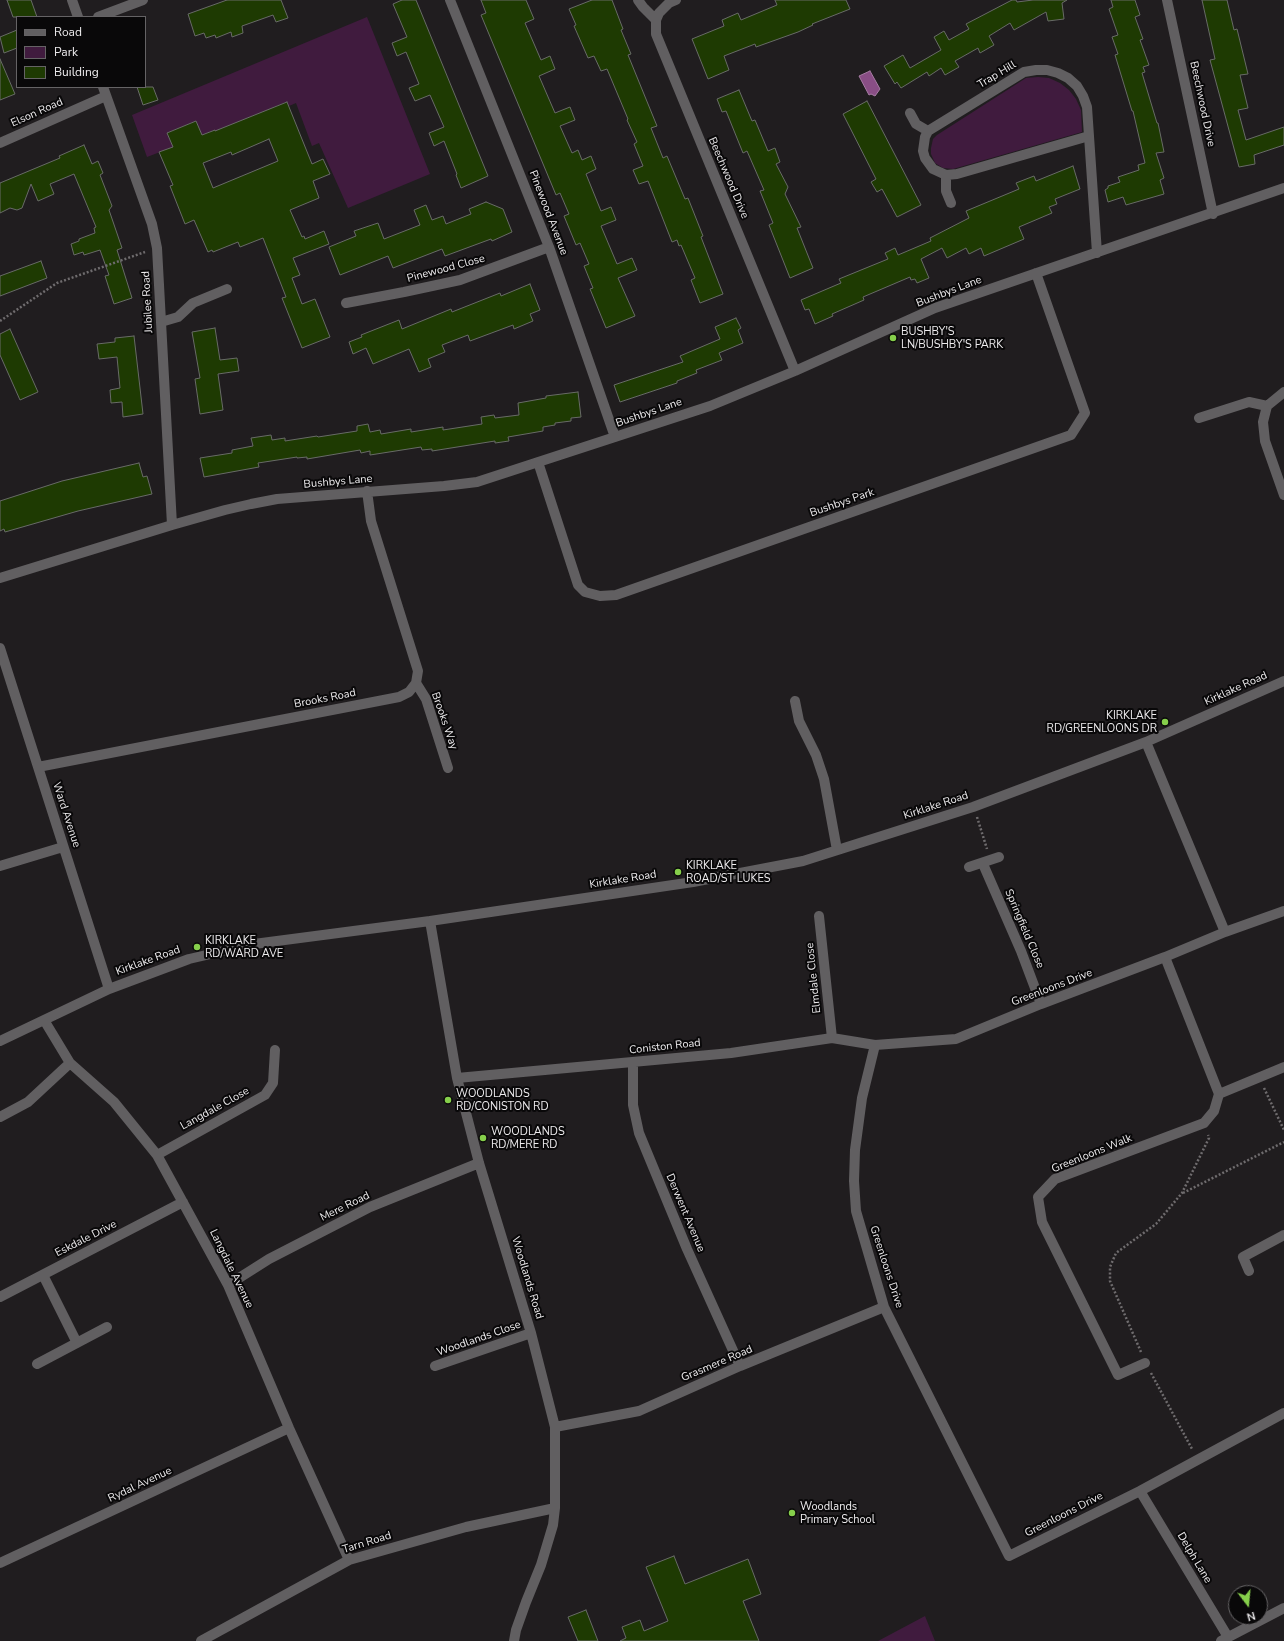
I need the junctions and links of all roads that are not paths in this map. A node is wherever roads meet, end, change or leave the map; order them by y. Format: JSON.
{"nodes":[{"id":1,"x":72,"y":0,"type":"edge"},
{"id":2,"x":143,"y":0,"type":"edge"},
{"id":3,"x":450,"y":0,"type":"edge"},
{"id":4,"x":638,"y":0,"type":"edge"},
{"id":5,"x":676,"y":0,"type":"edge"},
{"id":6,"x":1167,"y":0,"type":"edge"},
{"id":7,"x":78,"y":16,"type":"edge"},
{"id":8,"x":101,"y":16,"type":"edge"},
{"id":9,"x":656,"y":20,"type":"junction"},
{"id":10,"x":104,"y":91,"type":"edge"},
{"id":11,"x":910,"y":113,"type":"dead end"},
{"id":12,"x":928,"y":131,"type":"junction"},
{"id":13,"x":1089,"y":136,"type":"junction"},
{"id":14,"x":0,"y":143,"type":"edge"},
{"id":15,"x":946,"y":175,"type":"junction"},
{"id":16,"x":1284,"y":188,"type":"edge"},
{"id":17,"x":951,"y":202,"type":"dead end"},
{"id":18,"x":1213,"y":214,"type":"junction"},
{"id":19,"x":549,"y":247,"type":"junction"},
{"id":20,"x":1097,"y":253,"type":"junction"},
{"id":21,"x":1036,"y":273,"type":"junction"},
{"id":22,"x":227,"y":289,"type":"dead end"},
{"id":23,"x":346,"y":303,"type":"dead end"},
{"id":24,"x":161,"y":322,"type":"junction"},
{"id":25,"x":795,"y":371,"type":"junction"},
{"id":26,"x":1284,"y":392,"type":"edge"},
{"id":27,"x":1267,"y":406,"type":"junction"},
{"id":28,"x":1199,"y":418,"type":"dead end"},
{"id":29,"x":615,"y":438,"type":"junction"},
{"id":30,"x":538,"y":462,"type":"junction"},
{"id":31,"x":367,"y":491,"type":"junction"},
{"id":32,"x":1284,"y":495,"type":"edge"},
{"id":33,"x":172,"y":525,"type":"junction"},
{"id":34,"x":0,"y":578,"type":"edge"},
{"id":35,"x":0,"y":648,"type":"edge"},
{"id":36,"x":1284,"y":682,"type":"edge"},
{"id":37,"x":416,"y":683,"type":"junction"},
{"id":38,"x":795,"y":701,"type":"dead end"},
{"id":39,"x":1146,"y":742,"type":"junction"},
{"id":40,"x":38,"y":767,"type":"junction"},
{"id":41,"x":448,"y":768,"type":"dead end"},
{"id":42,"x":63,"y":847,"type":"junction"},
{"id":43,"x":837,"y":850,"type":"junction"},
{"id":44,"x":0,"y":866,"type":"edge"},
{"id":45,"x":969,"y":867,"type":"dead end"},
{"id":46,"x":1284,"y":910,"type":"edge"},
{"id":47,"x":819,"y":916,"type":"dead end"},
{"id":48,"x":430,"y":921,"type":"junction"},
{"id":49,"x":1225,"y":932,"type":"junction"},
{"id":50,"x":1164,"y":957,"type":"junction"},
{"id":51,"x":109,"y":989,"type":"junction"},
{"id":52,"x":1041,"y":1004,"type":"junction"},
{"id":53,"x":44,"y":1020,"type":"junction"},
{"id":54,"x":832,"y":1038,"type":"junction"},
{"id":55,"x":0,"y":1041,"type":"edge"},
{"id":56,"x":875,"y":1045,"type":"junction"},
{"id":57,"x":275,"y":1050,"type":"dead end"},
{"id":58,"x":633,"y":1062,"type":"junction"},
{"id":59,"x":70,"y":1063,"type":"junction"},
{"id":60,"x":1284,"y":1067,"type":"edge"},
{"id":61,"x":457,"y":1078,"type":"junction"},
{"id":62,"x":1219,"y":1094,"type":"junction"},
{"id":63,"x":0,"y":1117,"type":"edge"},
{"id":64,"x":157,"y":1155,"type":"junction"},
{"id":65,"x":479,"y":1163,"type":"junction"},
{"id":66,"x":183,"y":1202,"type":"junction"},
{"id":67,"x":1284,"y":1235,"type":"edge"},
{"id":68,"x":1249,"y":1271,"type":"dead end"},
{"id":69,"x":43,"y":1275,"type":"junction"},
{"id":70,"x":228,"y":1285,"type":"junction"},
{"id":71,"x":0,"y":1297,"type":"edge"},
{"id":72,"x":884,"y":1307,"type":"junction"},
{"id":73,"x":107,"y":1327,"type":"dead end"},
{"id":74,"x":531,"y":1333,"type":"junction"},
{"id":75,"x":77,"y":1343,"type":"junction"},
{"id":76,"x":1145,"y":1363,"type":"road end"},
{"id":77,"x":37,"y":1364,"type":"dead end"},
{"id":78,"x":435,"y":1366,"type":"dead end"},
{"id":79,"x":740,"y":1366,"type":"junction"},
{"id":80,"x":1284,"y":1413,"type":"edge"},
{"id":81,"x":555,"y":1427,"type":"junction"},
{"id":82,"x":289,"y":1428,"type":"junction"},
{"id":83,"x":1140,"y":1490,"type":"junction"},
{"id":84,"x":555,"y":1508,"type":"junction"},
{"id":85,"x":349,"y":1560,"type":"junction"},
{"id":86,"x":0,"y":1563,"type":"edge"},
{"id":87,"x":1284,"y":1608,"type":"edge"},
{"id":88,"x":1224,"y":1639,"type":"edge"},
{"id":89,"x":201,"y":1641,"type":"edge"},
{"id":90,"x":514,"y":1641,"type":"edge"}],
"edges":[{"from":1,"to":7,"type":"street"},
{"from":2,"to":8,"type":"street"},
{"from":3,"to":19,"type":"street","name":"Pinewood Avenue"},
{"from":4,"to":9,"type":"street"},
{"from":5,"to":9,"type":"street"},
{"from":6,"to":18,"type":"street","name":"Beechwood Drive"},
{"from":9,"to":25,"type":"street","name":"Beechwood Drive"},
{"from":10,"to":14,"type":"street","name":"Elson Road"},
{"from":10,"to":24,"type":"street","name":"Jubilee Road"},
{"from":11,"to":12,"type":"street"},
{"from":12,"to":13,"type":"street","name":"Trap Hill"},
{"from":12,"to":15,"type":"street"},
{"from":13,"to":15,"type":"street"},
{"from":13,"to":20,"type":"street","name":"Trap Hill"},
{"from":15,"to":17,"type":"street"},
{"from":16,"to":18,"type":"street","name":"Bushbys Lane"},
{"from":18,"to":20,"type":"street","name":"Bushbys Lane"},
{"from":19,"to":23,"type":"street","name":"Pinewood Close"},
{"from":19,"to":29,"type":"street","name":"Pinewood Avenue"},
{"from":20,"to":21,"type":"street","name":"Bushbys Lane"},
{"from":21,"to":25,"type":"street","name":"Bushbys Lane"},
{"from":21,"to":30,"type":"street","name":"Bushbys Park"},
{"from":22,"to":24,"type":"street"},
{"from":24,"to":33,"type":"street","name":"Jubilee Road"},
{"from":25,"to":29,"type":"street","name":"Bushbys Lane"},
{"from":26,"to":27,"type":"street"},
{"from":27,"to":28,"type":"street"},
{"from":27,"to":32,"type":"street"},
{"from":29,"to":30,"type":"street","name":"Bushbys Lane"},
{"from":30,"to":31,"type":"street","name":"Bushbys Lane"},
{"from":31,"to":33,"type":"street","name":"Bushbys Lane"},
{"from":31,"to":37,"type":"street"},
{"from":33,"to":34,"type":"street","name":"Bushbys Lane"},
{"from":35,"to":40,"type":"street","name":"Ward Avenue"},
{"from":36,"to":39,"type":"street","name":"Kirklake Road"},
{"from":37,"to":40,"type":"street","name":"Brooks Road"},
{"from":37,"to":41,"type":"street","name":"Brooks Way"},
{"from":38,"to":43,"type":"street"},
{"from":39,"to":43,"type":"street","name":"Kirklake Road"},
{"from":39,"to":49,"type":"street"},
{"from":40,"to":42,"type":"street","name":"Ward Avenue"},
{"from":42,"to":44,"type":"street"},
{"from":42,"to":51,"type":"street","name":"Ward Avenue"},
{"from":43,"to":48,"type":"street","name":"Kirklake Road"},
{"from":45,"to":52,"type":"street","name":"Springfield Close"},
{"from":46,"to":49,"type":"street","name":"Greenloons Drive"},
{"from":47,"to":54,"type":"street","name":"Elmdale Close"},
{"from":48,"to":51,"type":"street","name":"Kirklake Road"},
{"from":48,"to":61,"type":"street","name":"Woodlands Road"},
{"from":49,"to":50,"type":"street","name":"Greenloons Drive"},
{"from":50,"to":52,"type":"street","name":"Greenloons Drive"},
{"from":50,"to":62,"type":"street"},
{"from":51,"to":53,"type":"street","name":"Kirklake Road"},
{"from":52,"to":56,"type":"street","name":"Greenloons Drive"},
{"from":53,"to":55,"type":"street","name":"Kirklake Road"},
{"from":53,"to":59,"type":"street","name":"Langdale Avenue"},
{"from":54,"to":56,"type":"street","name":"Coniston Road"},
{"from":54,"to":58,"type":"street","name":"Coniston Road"},
{"from":56,"to":72,"type":"street","name":"Greenloons Drive"},
{"from":57,"to":64,"type":"street","name":"Langdale Close"},
{"from":58,"to":61,"type":"street","name":"Coniston Road"},
{"from":58,"to":79,"type":"street","name":"Derwent Avenue"},
{"from":59,"to":63,"type":"street"},
{"from":59,"to":64,"type":"street","name":"Langdale Avenue"},
{"from":60,"to":62,"type":"street"},
{"from":61,"to":65,"type":"street","name":"Woodlands Road"},
{"from":62,"to":76,"type":"street","name":"Greenloons Walk"},
{"from":64,"to":66,"type":"street","name":"Langdale Avenue"},
{"from":65,"to":70,"type":"street","name":"Mere Road"},
{"from":65,"to":74,"type":"street","name":"Woodlands Road"},
{"from":66,"to":69,"type":"street","name":"Eskdale Drive"},
{"from":66,"to":70,"type":"street","name":"Langdale Avenue"},
{"from":67,"to":68,"type":"street"},
{"from":69,"to":71,"type":"street","name":"Eskdale Drive"},
{"from":69,"to":75,"type":"street"},
{"from":70,"to":82,"type":"street","name":"Langdale Avenue"},
{"from":72,"to":79,"type":"street","name":"Grasmere Road"},
{"from":72,"to":83,"type":"street","name":"Greenloons Drive"},
{"from":73,"to":75,"type":"street"},
{"from":74,"to":78,"type":"street","name":"Woodlands Close"},
{"from":74,"to":81,"type":"street","name":"Woodlands Road"},
{"from":75,"to":77,"type":"street"},
{"from":79,"to":81,"type":"street","name":"Grasmere Road"},
{"from":80,"to":83,"type":"street","name":"Greenloons Drive"},
{"from":81,"to":84,"type":"street","name":"Woodlands Road"},
{"from":82,"to":85,"type":"street","name":"Langdale Avenue"},
{"from":82,"to":86,"type":"street","name":"Rydal Avenue"},
{"from":83,"to":88,"type":"street","name":"Delph Lane"},
{"from":84,"to":85,"type":"street","name":"Tarn Road"},
{"from":84,"to":90,"type":"street","name":"Woodlands Road"},
{"from":85,"to":89,"type":"street","name":"Tarn Road"},
{"from":87,"to":88,"type":"street"}]}
